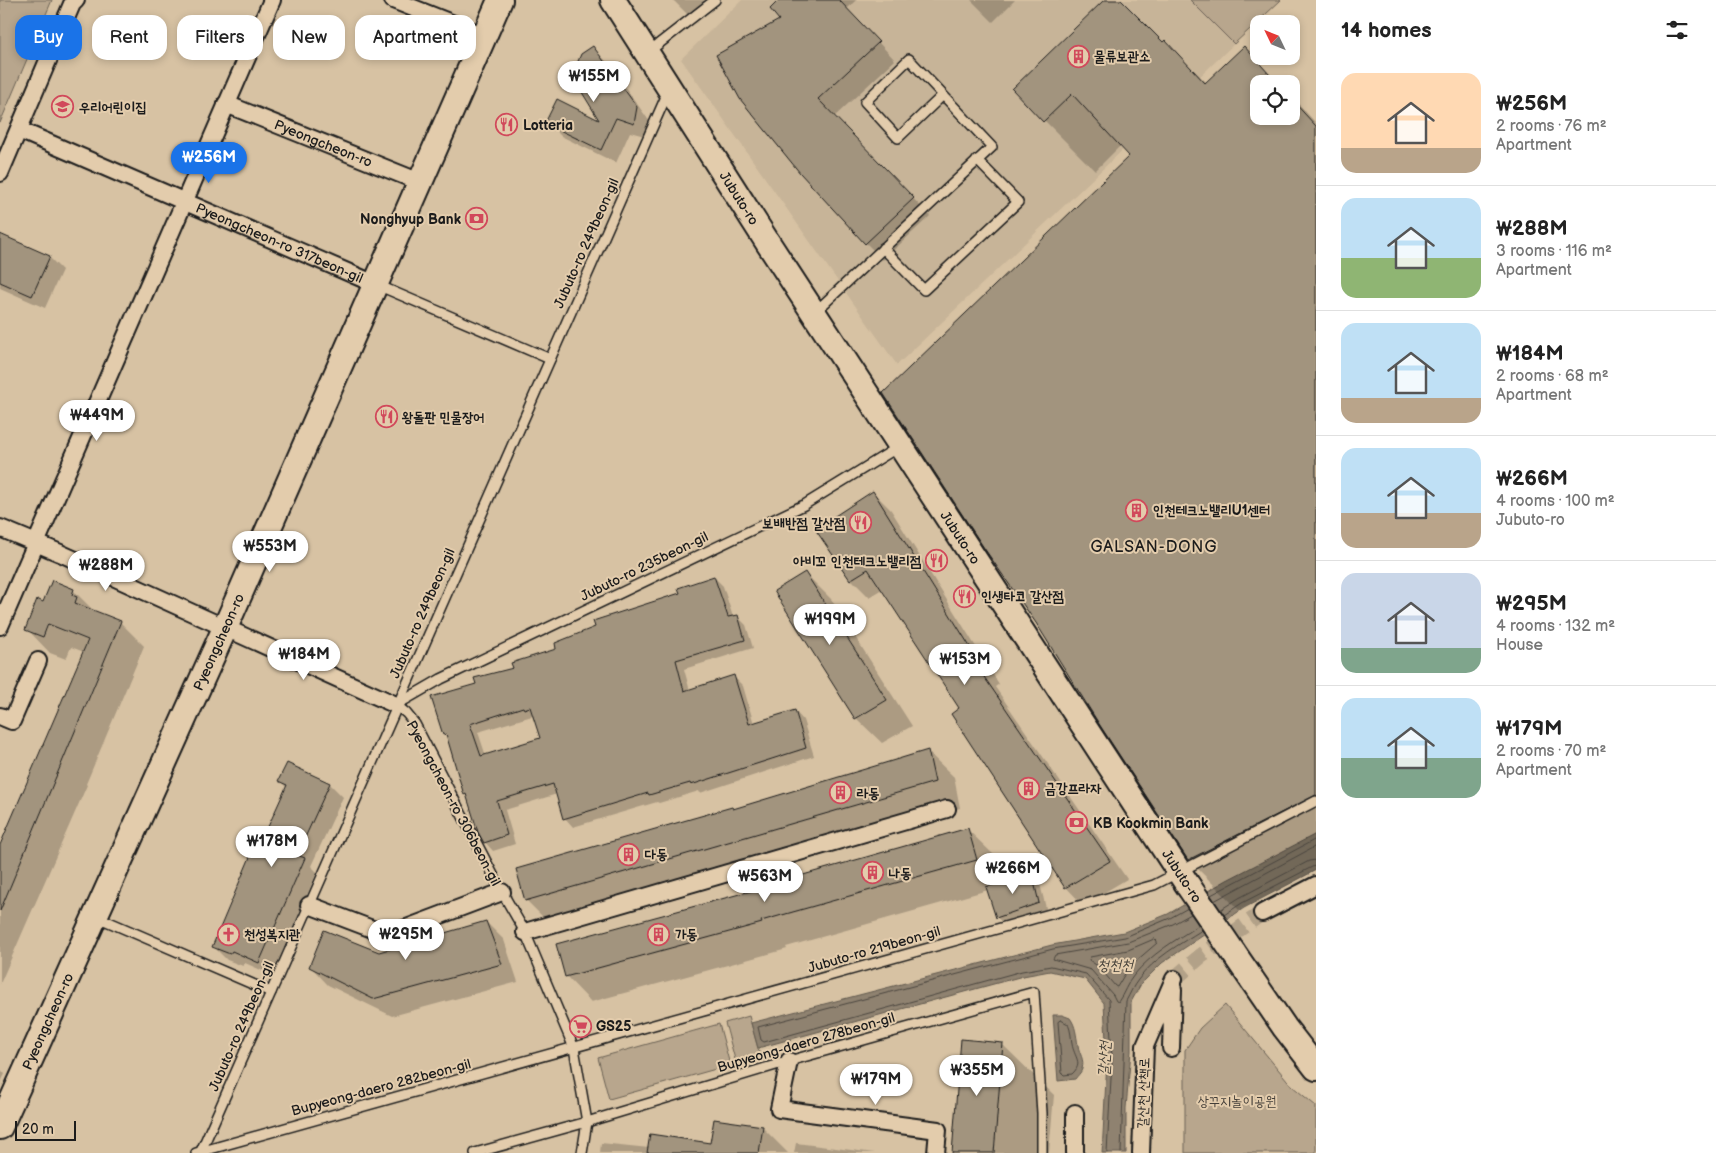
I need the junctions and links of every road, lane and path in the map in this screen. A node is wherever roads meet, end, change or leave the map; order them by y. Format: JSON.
{"nodes":[{"id":1,"x":76,"y":0,"type":"edge"},
{"id":2,"x":272,"y":0,"type":"edge"},
{"id":3,"x":392,"y":0,"type":"edge"},
{"id":4,"x":500,"y":0,"type":"edge"},
{"id":5,"x":613,"y":0,"type":"edge"},
{"id":6,"x":715,"y":0,"type":"edge"},
{"id":7,"x":484,"y":36,"type":"junction"},
{"id":8,"x":647,"y":53,"type":"junction"},
{"id":9,"x":670,"y":88,"type":"junction"},
{"id":10,"x":943,"y":95,"type":"junction"},
{"id":11,"x":226,"y":104,"type":"junction"},
{"id":12,"x":19,"y":130,"type":"junction"},
{"id":13,"x":978,"y":160,"type":"junction"},
{"id":14,"x":0,"y":173,"type":"edge"},
{"id":15,"x":420,"y":182,"type":"junction"},
{"id":16,"x":184,"y":202,"type":"junction"},
{"id":17,"x":883,"y":248,"type":"junction"},
{"id":18,"x":375,"y":284,"type":"junction"},
{"id":19,"x":814,"y":313,"type":"junction"},
{"id":20,"x":550,"y":359,"type":"junction"},
{"id":21,"x":900,"y":446,"type":"junction"},
{"id":22,"x":0,"y":528,"type":"edge"},
{"id":23,"x":37,"y":543,"type":"junction"},
{"id":24,"x":0,"y":626,"type":"edge"},
{"id":25,"x":225,"y":628,"type":"junction"},
{"id":26,"x":38,"y":661,"type":"dead end"},
{"id":27,"x":396,"y":705,"type":"junction"},
{"id":28,"x":0,"y":716,"type":"edge"},
{"id":29,"x":1316,"y":801,"type":"edge"},
{"id":30,"x":947,"y":809,"type":"dead end"},
{"id":31,"x":1184,"y":880,"type":"junction"},
{"id":32,"x":1316,"y":885,"type":"edge"},
{"id":33,"x":502,"y":892,"type":"junction"},
{"id":34,"x":309,"y":905,"type":"junction"},
{"id":35,"x":1262,"y":913,"type":"tunnel mouth"},
{"id":36,"x":95,"y":916,"type":"junction"},
{"id":37,"x":525,"y":932,"type":"junction"},
{"id":38,"x":271,"y":992,"type":"junction"},
{"id":39,"x":574,"y":1048,"type":"junction"},
{"id":40,"x":1171,"y":1048,"type":"dead end"},
{"id":41,"x":789,"y":1061,"type":"junction"},
{"id":42,"x":1316,"y":1068,"type":"edge"},
{"id":43,"x":1075,"y":1113,"type":"dead end"},
{"id":44,"x":587,"y":1122,"type":"junction"},
{"id":45,"x":0,"y":1127,"type":"edge"},
{"id":46,"x":199,"y":1152,"type":"edge"},
{"id":47,"x":475,"y":1153,"type":"edge"},
{"id":48,"x":582,"y":1153,"type":"edge"},
{"id":49,"x":936,"y":1153,"type":"edge"},
{"id":50,"x":1042,"y":1153,"type":"edge"},
{"id":51,"x":1074,"y":1153,"type":"edge"},
{"id":52,"x":1141,"y":1153,"type":"edge"}],
"edges":[{"from":1,"to":12,"type":"street"},
{"from":2,"to":11,"type":"street","name":"Pyeongcheon-ro 317beon-gil"},
{"from":3,"to":7,"type":"street"},
{"from":4,"to":7,"type":"main road","name":"Pyeongcheon-ro"},
{"from":5,"to":8,"type":"main road","name":"Jubuto-ro"},
{"from":6,"to":8,"type":"lane"},
{"from":7,"to":15,"type":"main road","name":"Pyeongcheon-ro"},
{"from":8,"to":9,"type":"main road","name":"Jubuto-ro"},
{"from":9,"to":19,"type":"main road","name":"Jubuto-ro"},
{"from":9,"to":20,"type":"lane","name":"Jubuto-ro 249beon-gil"},
{"from":10,"to":10,"type":"lane"},
{"from":10,"to":13,"type":"lane"},
{"from":11,"to":15,"type":"street","name":"Pyeongcheon-ro"},
{"from":11,"to":16,"type":"street","name":"Pyeongcheon-ro 317beon-gil"},
{"from":12,"to":14,"type":"street"},
{"from":12,"to":16,"type":"street","name":"Pyeongcheon-ro 317beon-gil"},
{"from":13,"to":17,"type":"lane"},
{"from":13,"to":17,"type":"lane"},
{"from":15,"to":18,"type":"main road","name":"Pyeongcheon-ro"},
{"from":16,"to":18,"type":"street","name":"Pyeongcheon-ro 317beon-gil"},
{"from":16,"to":23,"type":"street","name":"Pyeongcheon-ro 317beon-gil"},
{"from":17,"to":19,"type":"lane"},
{"from":18,"to":20,"type":"lane"},
{"from":18,"to":25,"type":"main road","name":"Pyeongcheon-ro"},
{"from":19,"to":21,"type":"main road","name":"Jubuto-ro"},
{"from":20,"to":27,"type":"lane","name":"Jubuto-ro 249beon-gil"},
{"from":21,"to":27,"type":"lane","name":"Jubuto-ro 235beon-gil"},
{"from":21,"to":31,"type":"main road","name":"Jubuto-ro"},
{"from":22,"to":23,"type":"street","name":"Pyeongcheon-ro 306beon-gil"},
{"from":23,"to":24,"type":"street","name":"Pyeongcheon-ro 317beon-gil"},
{"from":23,"to":25,"type":"street","name":"Pyeongcheon-ro 306beon-gil"},
{"from":25,"to":27,"type":"street","name":"Pyeongcheon-ro 306beon-gil"},
{"from":25,"to":36,"type":"main road","name":"Pyeongcheon-ro"},
{"from":26,"to":28,"type":"street"},
{"from":27,"to":33,"type":"lane","name":"Pyeongcheon-ro 306beon-gil"},
{"from":27,"to":34,"type":"lane","name":"Jubuto-ro 249beon-gil"},
{"from":29,"to":31,"type":"lane","name":"Jubuto-ro 219beon-gil"},
{"from":30,"to":37,"type":"street"},
{"from":31,"to":39,"type":"lane","name":"Jubuto-ro 219beon-gil"},
{"from":31,"to":42,"type":"main road","name":"Jubuto-ro","bridge":true},
{"from":32,"to":35,"type":"street"},
{"from":33,"to":34,"type":"street"},
{"from":33,"to":37,"type":"lane","name":"Pyeongcheon-ro 306beon-gil"},
{"from":34,"to":38,"type":"lane","name":"Jubuto-ro 249beon-gil"},
{"from":36,"to":38,"type":"lane"},
{"from":36,"to":45,"type":"main road","name":"Pyeongcheon-ro"},
{"from":37,"to":39,"type":"lane","name":"Pyeongcheon-ro 306beon-gil"},
{"from":38,"to":46,"type":"lane","name":"Jubuto-ro 249beon-gil"},
{"from":39,"to":44,"type":"lane","name":"Pyeongcheon-ro 306beon-gil"},
{"from":39,"to":46,"type":"lane","name":"Bupyeong-daero 282beon-gil"},
{"from":40,"to":52,"type":"street","name":"갈산천 산책로"},
{"from":41,"to":44,"type":"lane","name":"Bupyeong-daero 278beon-gil"},
{"from":41,"to":49,"type":"street"},
{"from":41,"to":50,"type":"lane","name":"Bupyeong-daero 278beon-gil"},
{"from":43,"to":51,"type":"street"},
{"from":44,"to":47,"type":"lane","name":"Bupyeong-daero 278beon-gil"},
{"from":44,"to":48,"type":"lane"}]}
